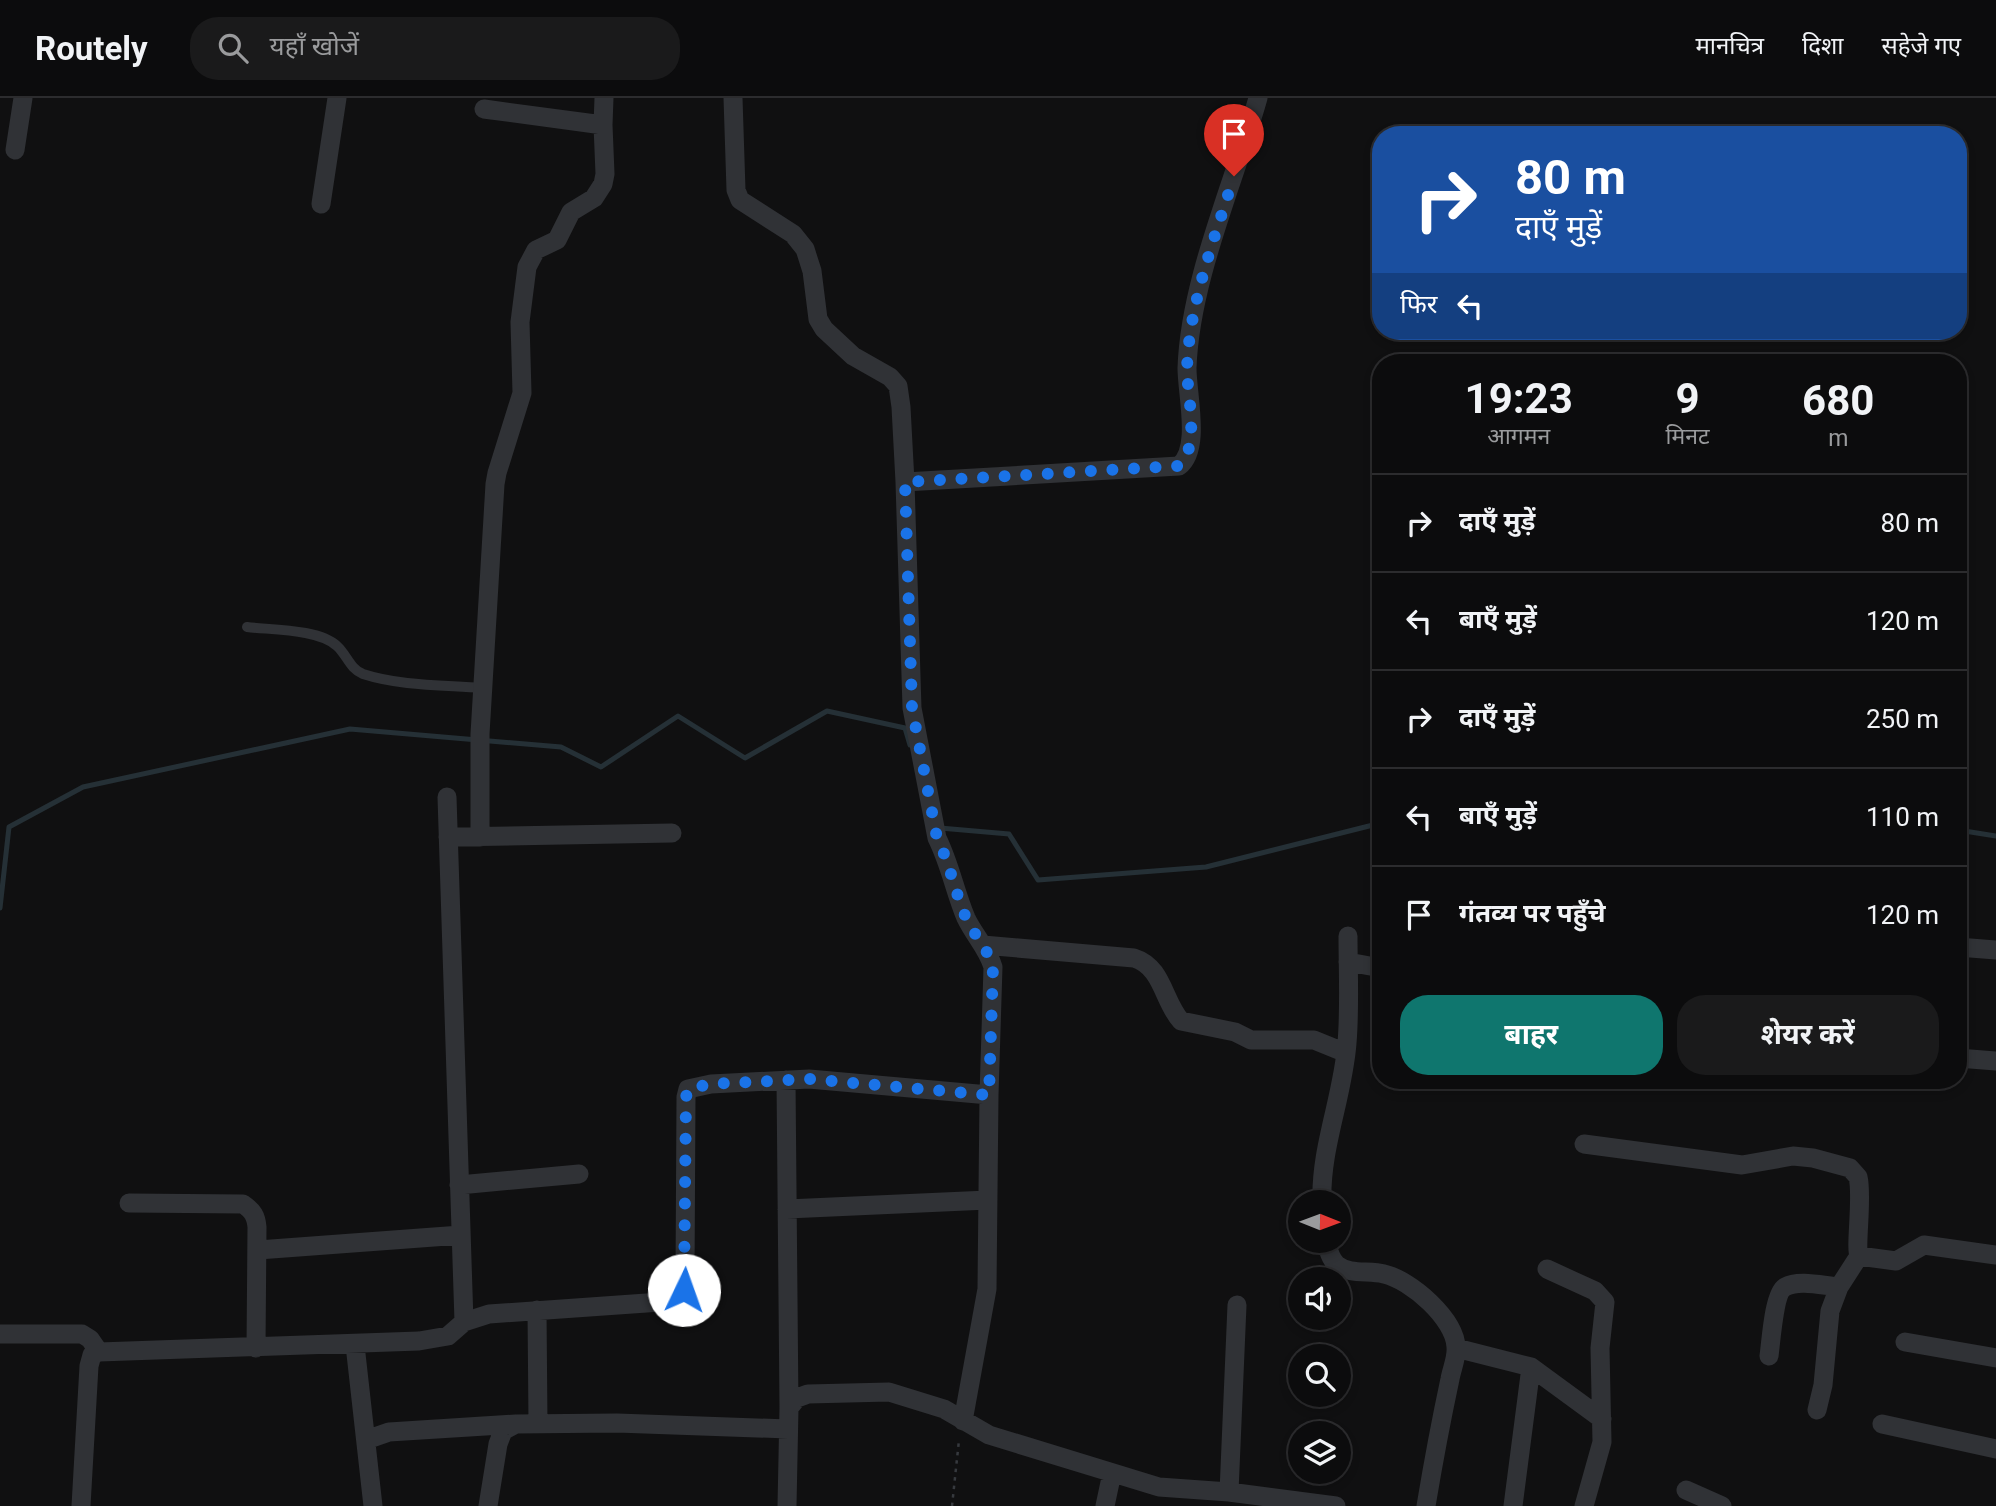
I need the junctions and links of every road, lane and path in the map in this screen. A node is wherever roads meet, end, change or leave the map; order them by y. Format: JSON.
{"nodes":[{"id":1,"x":23,"y":98,"type":"edge"},
{"id":2,"x":337,"y":98,"type":"edge"},
{"id":3,"x":604,"y":98,"type":"edge"},
{"id":4,"x":733,"y":98,"type":"edge"},
{"id":5,"x":1258,"y":98,"type":"edge"},
{"id":6,"x":484,"y":109,"type":"dead end"},
{"id":7,"x":603,"y":125,"type":"junction"},
{"id":8,"x":15,"y":150,"type":"dead end"},
{"id":9,"x":321,"y":204,"type":"dead end"},
{"id":10,"x":905,"y":482,"type":"junction"},
{"id":11,"x":247,"y":627,"type":"dead end"},
{"id":12,"x":482,"y":688,"type":"junction"},
{"id":13,"x":447,"y":797,"type":"dead end"},
{"id":14,"x":672,"y":832,"type":"dead end"},
{"id":15,"x":480,"y":836,"type":"junction"},
{"id":16,"x":448,"y":837,"type":"junction"},
{"id":17,"x":1348,"y":936,"type":"dead end"},
{"id":18,"x":983,"y":945,"type":"junction"},
{"id":19,"x":1967,"y":948,"type":"edge"},
{"id":20,"x":1996,"y":950,"type":"edge"},
{"id":21,"x":1348,"y":962,"type":"junction"},
{"id":22,"x":1372,"y":966,"type":"edge"},
{"id":23,"x":1346,"y":1053,"type":"junction"},
{"id":24,"x":1967,"y":1058,"type":"edge"},
{"id":25,"x":1996,"y":1060,"type":"edge"},
{"id":26,"x":786,"y":1080,"type":"junction"},
{"id":27,"x":989,"y":1095,"type":"junction"},
{"id":28,"x":1584,"y":1144,"type":"dead end"},
{"id":29,"x":579,"y":1174,"type":"dead end"},
{"id":30,"x":459,"y":1185,"type":"junction"},
{"id":31,"x":1321,"y":1190,"type":"edge"},
{"id":32,"x":988,"y":1200,"type":"junction"},
{"id":33,"x":129,"y":1203,"type":"dead end"},
{"id":34,"x":787,"y":1209,"type":"junction"},
{"id":35,"x":461,"y":1236,"type":"junction"},
{"id":36,"x":258,"y":1250,"type":"junction"},
{"id":37,"x":1330,"y":1253,"type":"edge"},
{"id":38,"x":1996,"y":1255,"type":"edge"},
{"id":39,"x":1859,"y":1256,"type":"junction"},
{"id":40,"x":1547,"y":1269,"type":"dead end"},
{"id":41,"x":1839,"y":1287,"type":"junction"},
{"id":42,"x":1237,"y":1305,"type":"dead end"},
{"id":43,"x":537,"y":1311,"type":"junction"},
{"id":44,"x":464,"y":1322,"type":"junction"},
{"id":45,"x":0,"y":1334,"type":"edge"},
{"id":46,"x":1905,"y":1342,"type":"dead end"},
{"id":47,"x":355,"y":1345,"type":"junction"},
{"id":48,"x":256,"y":1348,"type":"junction"},
{"id":49,"x":1457,"y":1348,"type":"junction"},
{"id":50,"x":99,"y":1352,"type":"junction"},
{"id":51,"x":1769,"y":1356,"type":"dead end"},
{"id":52,"x":1996,"y":1358,"type":"edge"},
{"id":53,"x":1531,"y":1367,"type":"junction"},
{"id":54,"x":789,"y":1408,"type":"junction"},
{"id":55,"x":1817,"y":1410,"type":"dead end"},
{"id":56,"x":1602,"y":1419,"type":"junction"},
{"id":57,"x":963,"y":1421,"type":"junction"},
{"id":58,"x":516,"y":1424,"type":"junction"},
{"id":59,"x":538,"y":1424,"type":"junction"},
{"id":60,"x":1882,"y":1424,"type":"dead end"},
{"id":61,"x":788,"y":1429,"type":"junction"},
{"id":62,"x":366,"y":1440,"type":"junction"},
{"id":63,"x":1996,"y":1449,"type":"edge"},
{"id":64,"x":1112,"y":1473,"type":"junction"},
{"id":65,"x":1686,"y":1490,"type":"dead end"},
{"id":66,"x":1228,"y":1493,"type":"junction"},
{"id":67,"x":81,"y":1506,"type":"edge"},
{"id":68,"x":373,"y":1506,"type":"edge"},
{"id":69,"x":488,"y":1506,"type":"edge"},
{"id":70,"x":787,"y":1506,"type":"edge"},
{"id":71,"x":952,"y":1506,"type":"edge"},
{"id":72,"x":1105,"y":1506,"type":"edge"},
{"id":73,"x":1336,"y":1506,"type":"edge"},
{"id":74,"x":1426,"y":1506,"type":"edge"},
{"id":75,"x":1513,"y":1506,"type":"edge"},
{"id":76,"x":1584,"y":1506,"type":"edge"},
{"id":77,"x":1722,"y":1506,"type":"edge"}],
"edges":[{"from":1,"to":8,"type":"street"},
{"from":2,"to":9,"type":"street"},
{"from":3,"to":7,"type":"street"},
{"from":4,"to":10,"type":"street"},
{"from":5,"to":10,"type":"street"},
{"from":6,"to":7,"type":"street"},
{"from":7,"to":12,"type":"street"},
{"from":10,"to":18,"type":"street"},
{"from":11,"to":12,"type":"lane"},
{"from":12,"to":15,"type":"street"},
{"from":13,"to":16,"type":"street"},
{"from":14,"to":15,"type":"street"},
{"from":15,"to":16,"type":"street"},
{"from":16,"to":30,"type":"street"},
{"from":17,"to":21,"type":"street"},
{"from":18,"to":23,"type":"street"},
{"from":18,"to":27,"type":"street"},
{"from":19,"to":20,"type":"street"},
{"from":21,"to":22,"type":"street"},
{"from":21,"to":23,"type":"street"},
{"from":23,"to":31,"type":"street"},
{"from":24,"to":25,"type":"street"},
{"from":26,"to":27,"type":"street"},
{"from":26,"to":34,"type":"street"},
{"from":26,"to":43,"type":"street"},
{"from":27,"to":32,"type":"street"},
{"from":28,"to":39,"type":"street"},
{"from":29,"to":30,"type":"street"},
{"from":30,"to":35,"type":"street"},
{"from":32,"to":34,"type":"street"},
{"from":32,"to":57,"type":"street"},
{"from":33,"to":36,"type":"street"},
{"from":34,"to":54,"type":"street"},
{"from":35,"to":36,"type":"street"},
{"from":35,"to":44,"type":"street"},
{"from":36,"to":48,"type":"street"},
{"from":37,"to":49,"type":"street"},
{"from":38,"to":39,"type":"street"},
{"from":39,"to":41,"type":"street"},
{"from":40,"to":56,"type":"street"},
{"from":41,"to":51,"type":"street"},
{"from":41,"to":55,"type":"street"},
{"from":42,"to":66,"type":"street"},
{"from":43,"to":44,"type":"street"},
{"from":43,"to":59,"type":"street"},
{"from":44,"to":47,"type":"street"},
{"from":45,"to":50,"type":"street"},
{"from":46,"to":52,"type":"street"},
{"from":47,"to":48,"type":"street"},
{"from":47,"to":62,"type":"street"},
{"from":48,"to":50,"type":"street"},
{"from":49,"to":53,"type":"street"},
{"from":49,"to":74,"type":"street"},
{"from":50,"to":67,"type":"street"},
{"from":53,"to":56,"type":"street"},
{"from":53,"to":75,"type":"street"},
{"from":54,"to":57,"type":"street"},
{"from":54,"to":61,"type":"street"},
{"from":56,"to":76,"type":"street"},
{"from":57,"to":64,"type":"street"},
{"from":57,"to":71,"type":"path"},
{"from":58,"to":59,"type":"street"},
{"from":58,"to":62,"type":"street"},
{"from":58,"to":69,"type":"street"},
{"from":59,"to":61,"type":"street"},
{"from":60,"to":63,"type":"street"},
{"from":61,"to":70,"type":"street"},
{"from":62,"to":68,"type":"street"},
{"from":64,"to":66,"type":"street"},
{"from":64,"to":72,"type":"street"},
{"from":65,"to":77,"type":"street"},
{"from":66,"to":73,"type":"street"}]}
